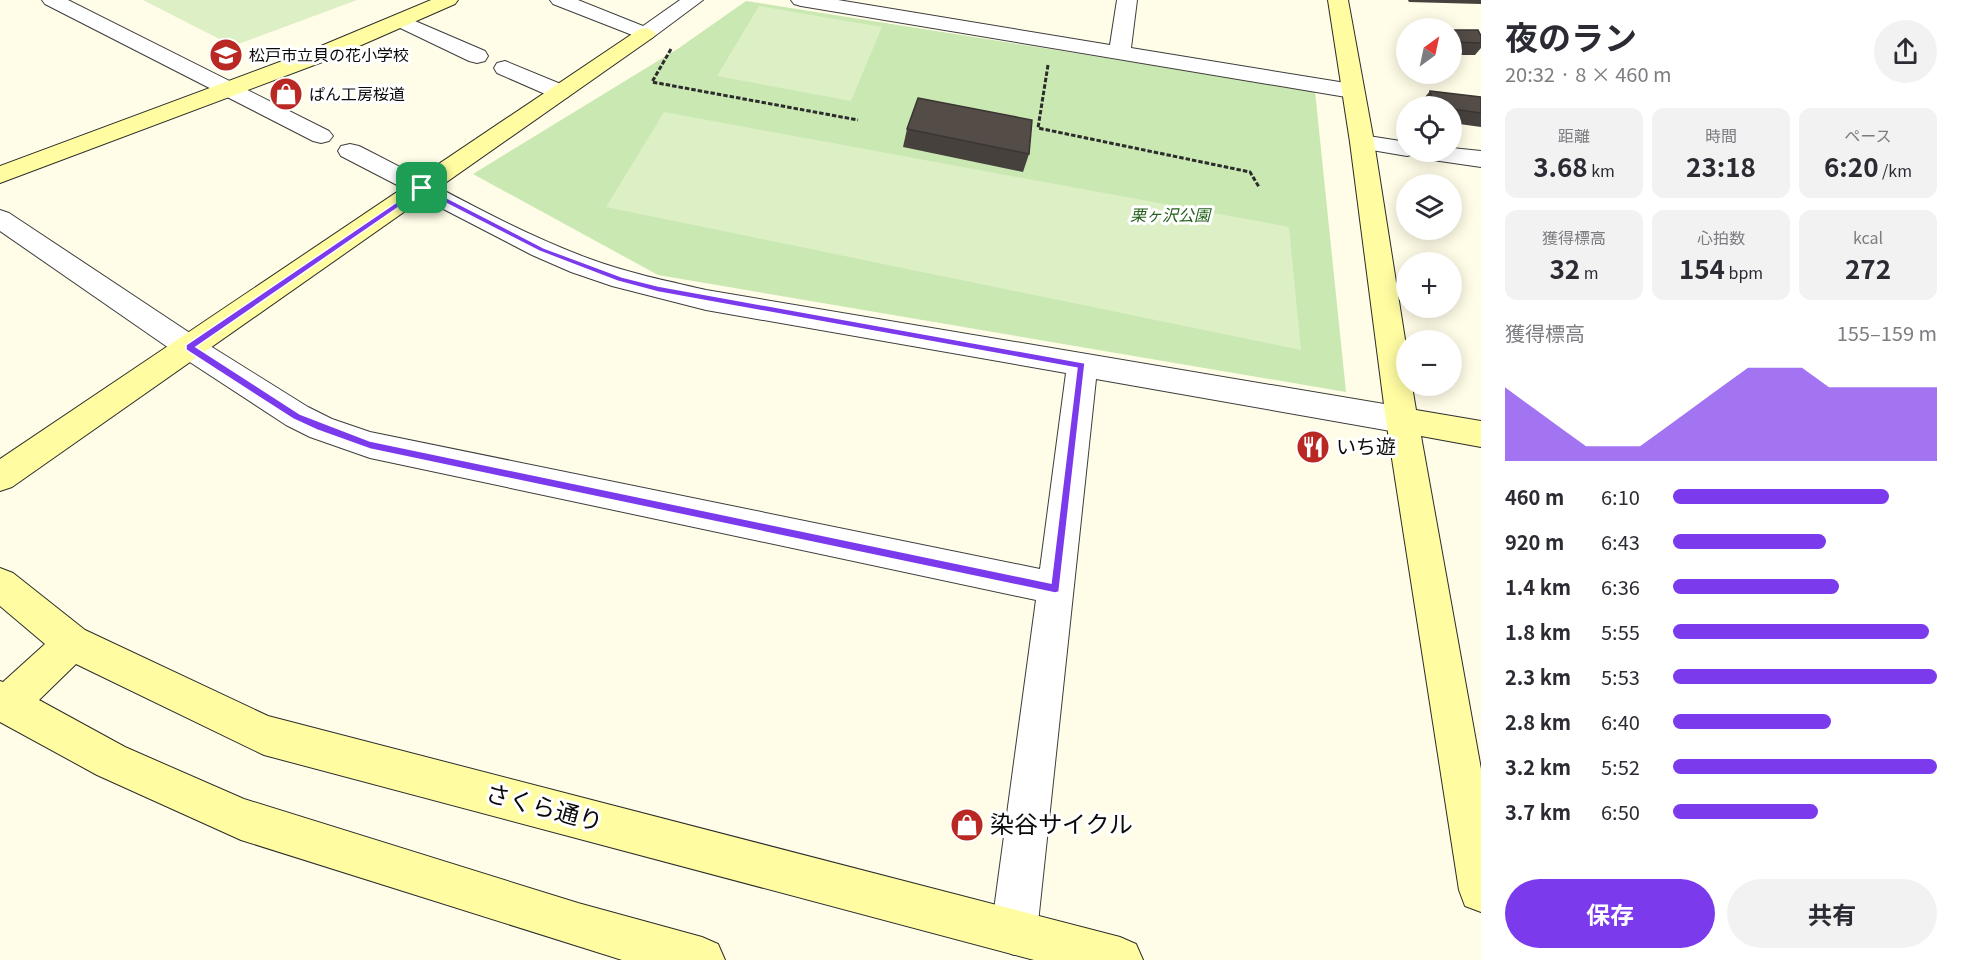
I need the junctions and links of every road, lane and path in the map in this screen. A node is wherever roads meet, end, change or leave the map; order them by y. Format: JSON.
{"nodes":[{"id":1,"x":448,"y":0,"type":"edge"},
{"id":2,"x":560,"y":0,"type":"edge"},
{"id":3,"x":801,"y":0,"type":"edge"},
{"id":4,"x":1127,"y":0,"type":"edge"},
{"id":5,"x":1338,"y":0,"type":"edge"},
{"id":6,"x":60,"y":2,"type":"edge"},
{"id":7,"x":689,"y":3,"type":"edge"},
{"id":8,"x":401,"y":21,"type":"junction"},
{"id":9,"x":645,"y":34,"type":"junction"},
{"id":10,"x":1052,"y":41,"type":"junction"},
{"id":11,"x":1120,"y":52,"type":"junction"},
{"id":12,"x":477,"y":56,"type":"dead end"},
{"id":13,"x":505,"y":68,"type":"dead end"},
{"id":14,"x":229,"y":90,"type":"junction"},
{"id":15,"x":1352,"y":91,"type":"junction"},
{"id":16,"x":560,"y":92,"type":"junction"},
{"id":17,"x":858,"y":120,"type":"dead end"},
{"id":18,"x":321,"y":136,"type":"dead end"},
{"id":19,"x":1362,"y":141,"type":"junction"},
{"id":20,"x":1396,"y":147,"type":"edge"},
{"id":21,"x":350,"y":151,"type":"dead end"},
{"id":22,"x":1462,"y":157,"type":"edge"},
{"id":23,"x":1481,"y":159,"type":"edge"},
{"id":24,"x":0,"y":175,"type":"edge"},
{"id":25,"x":1259,"y":187,"type":"dead end"},
{"id":26,"x":422,"y":188,"type":"junction"},
{"id":27,"x":0,"y":219,"type":"edge"},
{"id":28,"x":189,"y":347,"type":"junction"},
{"id":29,"x":1082,"y":366,"type":"junction"},
{"id":30,"x":1402,"y":420,"type":"junction"},
{"id":31,"x":1481,"y":434,"type":"edge"},
{"id":32,"x":0,"y":477,"type":"edge"},
{"id":33,"x":0,"y":584,"type":"edge"},
{"id":34,"x":1055,"y":588,"type":"junction"},
{"id":35,"x":72,"y":643,"type":"junction"},
{"id":36,"x":2,"y":706,"type":"edge"},
{"id":37,"x":1481,"y":890,"type":"edge"},
{"id":38,"x":1014,"y":932,"type":"junction"},
{"id":39,"x":702,"y":960,"type":"edge"},
{"id":40,"x":1120,"y":960,"type":"edge"}],
"edges":[{"from":1,"to":8,"type":"street"},
{"from":2,"to":9,"type":"street"},
{"from":3,"to":10,"type":"street"},
{"from":4,"to":11,"type":"street"},
{"from":5,"to":15,"type":"street"},
{"from":6,"to":14,"type":"street"},
{"from":7,"to":9,"type":"street"},
{"from":7,"to":17,"type":"path"},
{"from":8,"to":12,"type":"street"},
{"from":8,"to":14,"type":"street"},
{"from":9,"to":16,"type":"street"},
{"from":10,"to":11,"type":"street"},
{"from":10,"to":25,"type":"path"},
{"from":11,"to":15,"type":"street"},
{"from":13,"to":16,"type":"street"},
{"from":14,"to":18,"type":"street"},
{"from":14,"to":24,"type":"street"},
{"from":15,"to":19,"type":"street"},
{"from":16,"to":26,"type":"street"},
{"from":19,"to":20,"type":"street"},
{"from":19,"to":30,"type":"street"},
{"from":21,"to":26,"type":"street"},
{"from":22,"to":23,"type":"street"},
{"from":26,"to":28,"type":"street"},
{"from":26,"to":29,"type":"street"},
{"from":27,"to":28,"type":"street"},
{"from":28,"to":32,"type":"street"},
{"from":28,"to":34,"type":"street"},
{"from":29,"to":30,"type":"street"},
{"from":29,"to":34,"type":"street"},
{"from":30,"to":31,"type":"street"},
{"from":30,"to":37,"type":"street"},
{"from":33,"to":35,"type":"street","name":"さくら通り"},
{"from":34,"to":38,"type":"street"},
{"from":35,"to":36,"type":"street"},
{"from":35,"to":38,"type":"street","name":"さくら通り"},
{"from":36,"to":39,"type":"street"},
{"from":38,"to":40,"type":"street","name":"さくら通り"}]}
